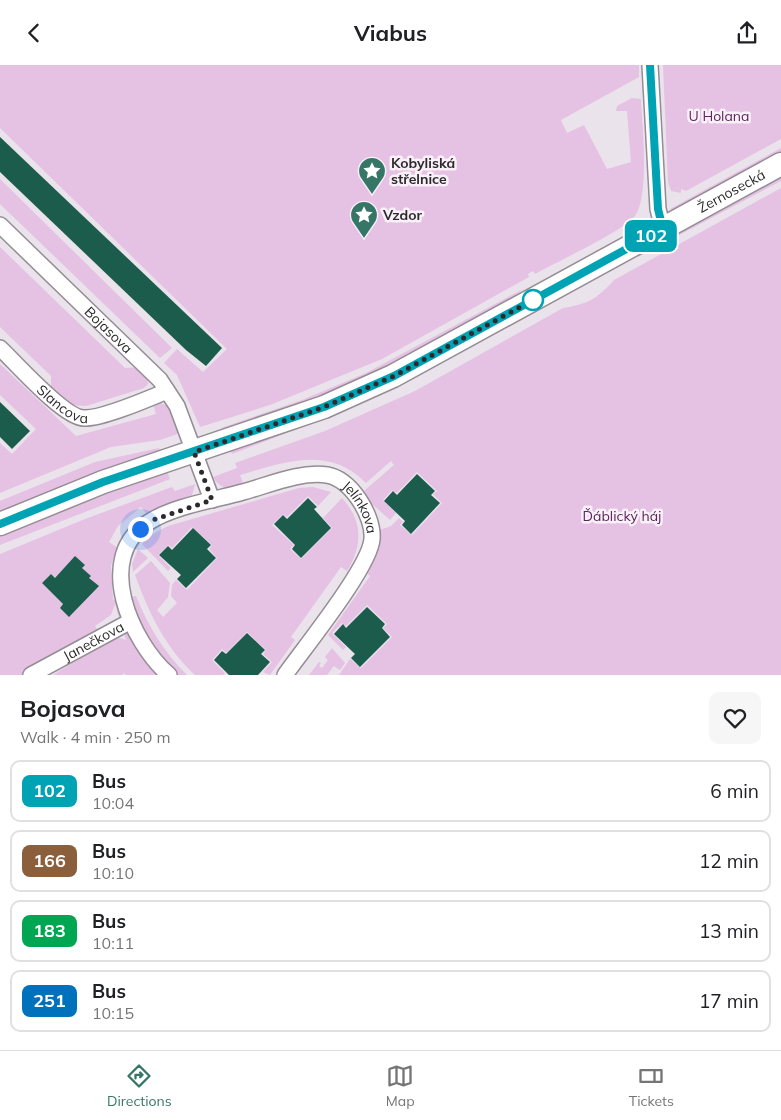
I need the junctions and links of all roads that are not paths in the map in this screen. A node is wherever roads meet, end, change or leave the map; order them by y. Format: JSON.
{"nodes":[{"id":1,"x":650,"y":65,"type":"edge"},
{"id":2,"x":781,"y":164,"type":"edge"},
{"id":3,"x":0,"y":225,"type":"edge"},
{"id":4,"x":663,"y":229,"type":"junction"},
{"id":5,"x":0,"y":348,"type":"edge"},
{"id":6,"x":167,"y":391,"type":"junction"},
{"id":7,"x":194,"y":452,"type":"junction"},
{"id":8,"x":212,"y":500,"type":"junction"},
{"id":9,"x":0,"y":524,"type":"edge"},
{"id":10,"x":131,"y":621,"type":"junction"},
{"id":11,"x":31,"y":675,"type":"edge"},
{"id":12,"x":169,"y":675,"type":"edge"},
{"id":13,"x":285,"y":675,"type":"edge"}],
"edges":[{"from":1,"to":4,"type":"street"},
{"from":2,"to":4,"type":"street","name":"Žernosecká"},
{"from":3,"to":6,"type":"street","name":"Bojasova"},
{"from":4,"to":7,"type":"street","name":"Žernosecká"},
{"from":5,"to":6,"type":"street","name":"Slancova"},
{"from":6,"to":7,"type":"street","name":"Bojasova"},
{"from":7,"to":8,"type":"street"},
{"from":7,"to":9,"type":"street","name":"Žernosecká"},
{"from":8,"to":10,"type":"street","name":"Jelínkova"},
{"from":8,"to":13,"type":"street","name":"Jelínkova"},
{"from":10,"to":11,"type":"street","name":"Janečkova"},
{"from":10,"to":12,"type":"street","name":"Jelínkova"}]}
